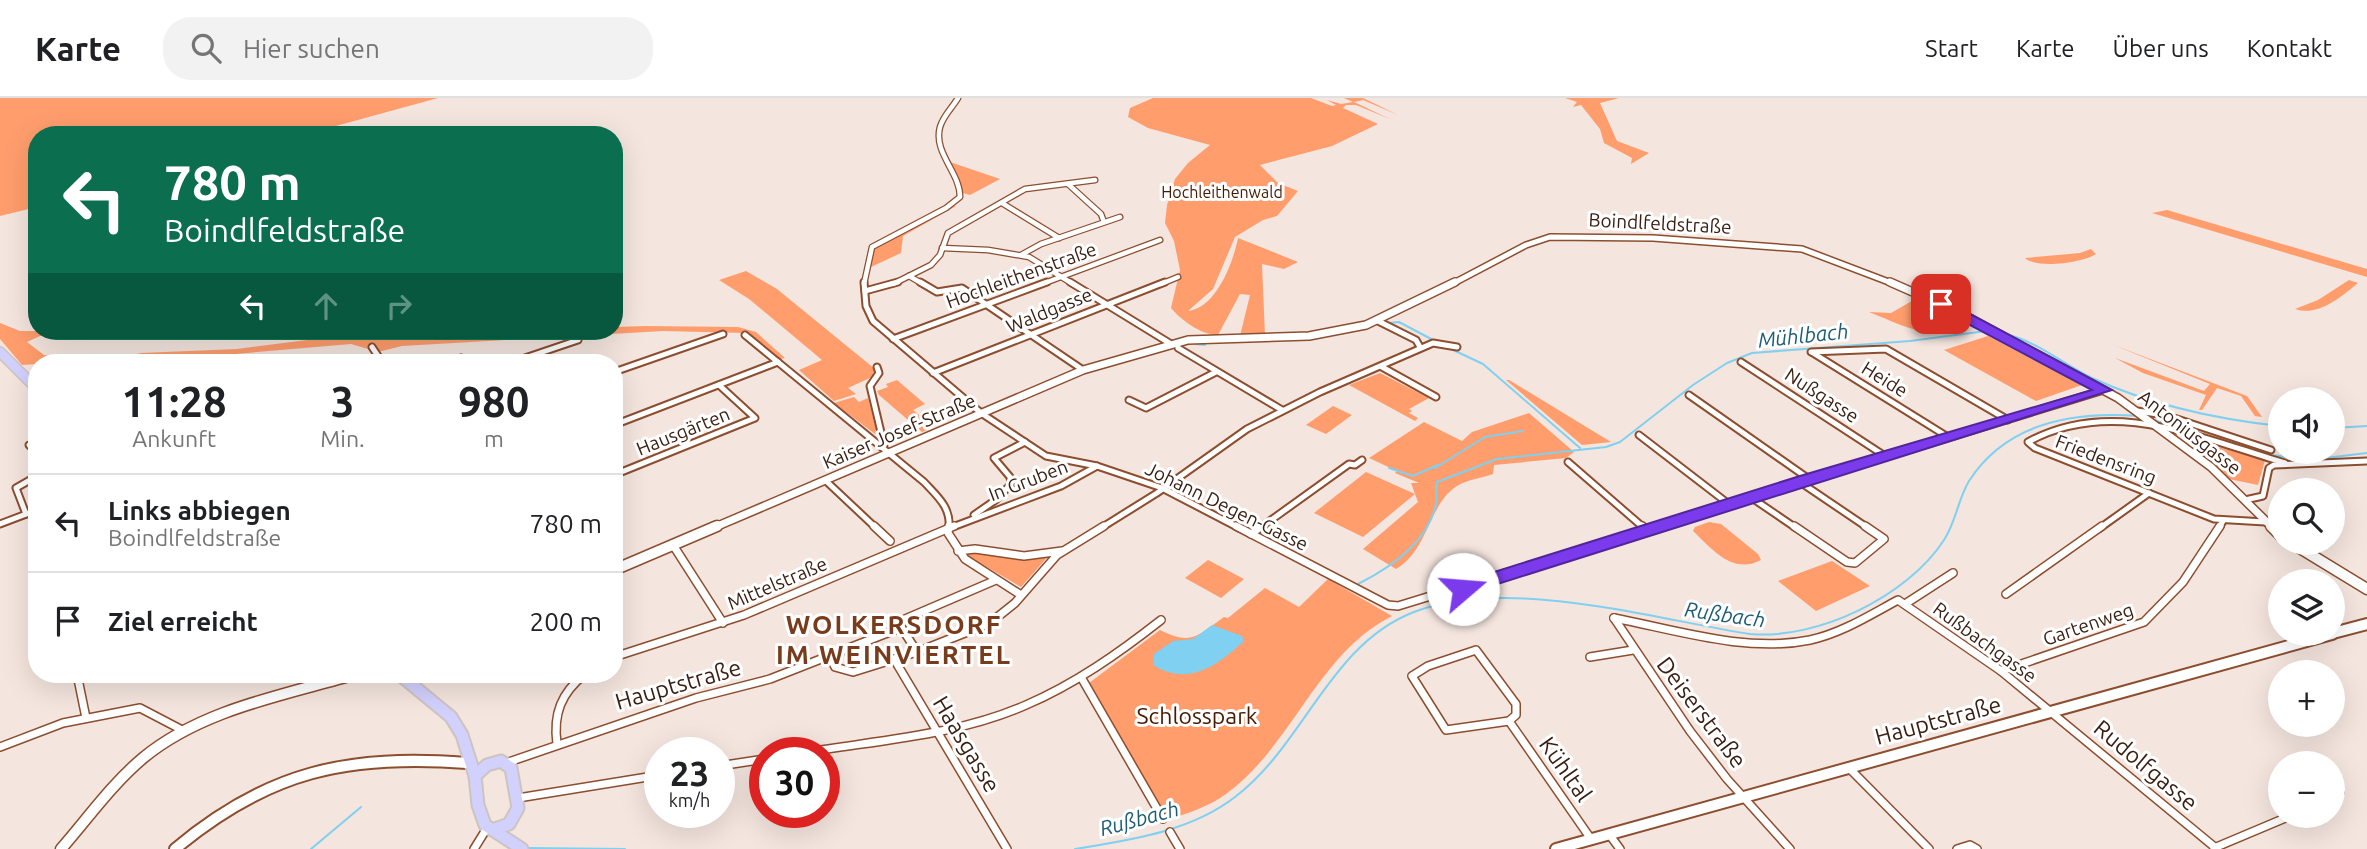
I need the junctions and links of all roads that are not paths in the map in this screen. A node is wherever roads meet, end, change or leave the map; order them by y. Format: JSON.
{"nodes":[{"id":1,"x":958,"y":98,"type":"edge"},
{"id":2,"x":1095,"y":180,"type":"dead end"},
{"id":3,"x":1066,"y":184,"type":"junction"},
{"id":4,"x":1002,"y":204,"type":"junction"},
{"id":5,"x":1120,"y":217,"type":"dead end"},
{"id":6,"x":1104,"y":222,"type":"junction"},
{"id":7,"x":1059,"y":238,"type":"junction"},
{"id":8,"x":1160,"y":240,"type":"dead end"},
{"id":9,"x":942,"y":248,"type":"junction"},
{"id":10,"x":1021,"y":255,"type":"junction"},
{"id":11,"x":909,"y":276,"type":"junction"},
{"id":12,"x":1062,"y":276,"type":"junction"},
{"id":13,"x":1178,"y":277,"type":"dead end"},
{"id":14,"x":865,"y":291,"type":"junction"},
{"id":15,"x":1107,"y":304,"type":"junction"},
{"id":16,"x":986,"y":305,"type":"junction"},
{"id":17,"x":1378,"y":321,"type":"junction"},
{"id":18,"x":723,"y":334,"type":"dead end"},
{"id":19,"x":1030,"y":334,"type":"junction"},
{"id":20,"x":745,"y":335,"type":"dead end"},
{"id":21,"x":1203,"y":339,"type":"joint"},
{"id":22,"x":578,"y":340,"type":"dead end"},
{"id":23,"x":893,"y":340,"type":"junction"},
{"id":24,"x":1175,"y":346,"type":"junction"},
{"id":25,"x":372,"y":347,"type":"dead end"},
{"id":26,"x":1420,"y":347,"type":"junction"},
{"id":27,"x":1457,"y":347,"type":"dead end"},
{"id":28,"x":0,"y":352,"type":"edge"},
{"id":29,"x":376,"y":354,"type":"edge"},
{"id":30,"x":537,"y":354,"type":"edge"},
{"id":31,"x":778,"y":362,"type":"junction"},
{"id":32,"x":1741,"y":362,"type":"dead end"},
{"id":33,"x":877,"y":367,"type":"dead end"},
{"id":34,"x":1382,"y":367,"type":"junction"},
{"id":35,"x":623,"y":369,"type":"edge"},
{"id":36,"x":1083,"y":370,"type":"junction"},
{"id":37,"x":1216,"y":372,"type":"junction"},
{"id":38,"x":933,"y":373,"type":"junction"},
{"id":39,"x":28,"y":381,"type":"edge"},
{"id":40,"x":719,"y":385,"type":"junction"},
{"id":41,"x":2104,"y":390,"type":"junction"},
{"id":42,"x":1689,"y":395,"type":"dead end"},
{"id":43,"x":1436,"y":397,"type":"dead end"},
{"id":44,"x":1129,"y":400,"type":"dead end"},
{"id":45,"x":1282,"y":410,"type":"junction"},
{"id":46,"x":981,"y":413,"type":"junction"},
{"id":47,"x":2140,"y":413,"type":"junction"},
{"id":48,"x":2008,"y":419,"type":"junction"},
{"id":49,"x":623,"y":422,"type":"edge"},
{"id":50,"x":2156,"y":425,"type":"junction"},
{"id":51,"x":1639,"y":435,"type":"dead end"},
{"id":52,"x":1948,"y":437,"type":"junction"},
{"id":53,"x":1025,"y":442,"type":"junction"},
{"id":54,"x":886,"y":449,"type":"junction"},
{"id":55,"x":2268,"y":449,"type":"edge"},
{"id":56,"x":1885,"y":456,"type":"junction"},
{"id":57,"x":2268,"y":458,"type":"edge"},
{"id":58,"x":1363,"y":460,"type":"dead end"},
{"id":59,"x":2367,"y":461,"type":"edge"},
{"id":60,"x":1568,"y":462,"type":"dead end"},
{"id":61,"x":2345,"y":462,"type":"edge"},
{"id":62,"x":2281,"y":464,"type":"edge"},
{"id":63,"x":1097,"y":466,"type":"junction"},
{"id":64,"x":623,"y":471,"type":"edge"},
{"id":65,"x":1809,"y":479,"type":"junction"},
{"id":66,"x":825,"y":480,"type":"junction"},
{"id":67,"x":28,"y":481,"type":"edge"},
{"id":68,"x":1800,"y":482,"type":"junction"},
{"id":69,"x":1163,"y":488,"type":"junction"},
{"id":70,"x":2150,"y":493,"type":"junction"},
{"id":71,"x":1752,"y":498,"type":"junction"},
{"id":72,"x":2245,"y":500,"type":"junction"},
{"id":73,"x":1730,"y":505,"type":"junction"},
{"id":74,"x":26,"y":514,"type":"joint"},
{"id":75,"x":968,"y":520,"type":"junction"},
{"id":76,"x":2223,"y":521,"type":"junction"},
{"id":77,"x":2265,"y":522,"type":"junction"},
{"id":78,"x":0,"y":524,"type":"edge"},
{"id":79,"x":2268,"y":525,"type":"edge"},
{"id":80,"x":948,"y":529,"type":"junction"},
{"id":81,"x":1647,"y":530,"type":"junction"},
{"id":82,"x":1251,"y":534,"type":"junction"},
{"id":83,"x":890,"y":541,"type":"dead end"},
{"id":84,"x":673,"y":545,"type":"junction"},
{"id":85,"x":958,"y":551,"type":"junction"},
{"id":86,"x":1062,"y":551,"type":"junction"},
{"id":87,"x":2311,"y":555,"type":"edge"},
{"id":88,"x":623,"y":566,"type":"edge"},
{"id":89,"x":1953,"y":573,"type":"dead end"},
{"id":90,"x":996,"y":580,"type":"junction"},
{"id":91,"x":2367,"y":589,"type":"edge"},
{"id":92,"x":2006,"y":594,"type":"dead end"},
{"id":93,"x":1021,"y":595,"type":"junction"},
{"id":94,"x":1901,"y":602,"type":"junction"},
{"id":95,"x":1161,"y":620,"type":"dead end"},
{"id":96,"x":723,"y":623,"type":"junction"},
{"id":97,"x":900,"y":624,"type":"junction"},
{"id":98,"x":2367,"y":624,"type":"edge"},
{"id":99,"x":2345,"y":630,"type":"edge"},
{"id":100,"x":2285,"y":646,"type":"edge"},
{"id":101,"x":1633,"y":650,"type":"junction"},
{"id":102,"x":917,"y":652,"type":"junction"},
{"id":103,"x":623,"y":654,"type":"edge"},
{"id":104,"x":829,"y":655,"type":"junction"},
{"id":105,"x":1590,"y":657,"type":"dead end"},
{"id":106,"x":894,"y":659,"type":"junction"},
{"id":107,"x":2001,"y":671,"type":"junction"},
{"id":108,"x":1081,"y":677,"type":"junction"},
{"id":109,"x":79,"y":683,"type":"edge"},
{"id":110,"x":329,"y":683,"type":"edge"},
{"id":111,"x":409,"y":683,"type":"edge"},
{"id":112,"x":574,"y":683,"type":"edge"},
{"id":113,"x":2051,"y":711,"type":"junction"},
{"id":114,"x":86,"y":718,"type":"junction"},
{"id":115,"x":1509,"y":721,"type":"junction"},
{"id":116,"x":184,"y":731,"type":"junction"},
{"id":117,"x":936,"y":731,"type":"junction"},
{"id":118,"x":557,"y":744,"type":"junction"},
{"id":119,"x":0,"y":747,"type":"edge"},
{"id":120,"x":840,"y":747,"type":"edge"},
{"id":121,"x":467,"y":763,"type":"junction"},
{"id":122,"x":500,"y":763,"type":"junction"},
{"id":123,"x":1848,"y":767,"type":"junction"},
{"id":124,"x":475,"y":776,"type":"junction"},
{"id":125,"x":644,"y":778,"type":"edge"},
{"id":126,"x":1742,"y":796,"type":"junction"},
{"id":127,"x":518,"y":798,"type":"junction"},
{"id":128,"x":514,"y":818,"type":"junction"},
{"id":129,"x":1163,"y":819,"type":"dead end"},
{"id":130,"x":2268,"y":825,"type":"edge"},
{"id":131,"x":490,"y":829,"type":"junction"},
{"id":132,"x":1170,"y":832,"type":"dead end"},
{"id":133,"x":1609,"y":834,"type":"junction"},
{"id":134,"x":1591,"y":839,"type":"junction"},
{"id":135,"x":518,"y":844,"type":"edge"},
{"id":136,"x":475,"y":846,"type":"edge"},
{"id":137,"x":2215,"y":848,"type":"edge"},
{"id":138,"x":61,"y":849,"type":"edge"},
{"id":139,"x":175,"y":849,"type":"edge"},
{"id":140,"x":1007,"y":849,"type":"edge"},
{"id":141,"x":1180,"y":849,"type":"edge"},
{"id":142,"x":1556,"y":849,"type":"edge"},
{"id":143,"x":1620,"y":849,"type":"edge"},
{"id":144,"x":1790,"y":849,"type":"edge"},
{"id":145,"x":1929,"y":849,"type":"edge"},
{"id":146,"x":1957,"y":849,"type":"edge"},
{"id":147,"x":1977,"y":849,"type":"edge"}],
"edges":[{"from":1,"to":14,"type":"street"},
{"from":2,"to":3,"type":"street"},
{"from":3,"to":4,"type":"street"},
{"from":3,"to":6,"type":"street"},
{"from":4,"to":7,"type":"street"},
{"from":4,"to":9,"type":"street"},
{"from":5,"to":6,"type":"street"},
{"from":6,"to":7,"type":"street"},
{"from":7,"to":10,"type":"street"},
{"from":8,"to":12,"type":"street","name":"Hochleithenstraße"},
{"from":9,"to":10,"type":"street"},
{"from":9,"to":11,"type":"street"},
{"from":10,"to":12,"type":"street"},
{"from":11,"to":14,"type":"street"},
{"from":11,"to":16,"type":"street"},
{"from":12,"to":15,"type":"street"},
{"from":12,"to":16,"type":"street","name":"Hochleithenstraße"},
{"from":13,"to":15,"type":"street","name":"Waldgasse"},
{"from":14,"to":23,"type":"street","name":"Johann Degen-Gasse"},
{"from":15,"to":19,"type":"street","name":"Waldgasse"},
{"from":15,"to":24,"type":"street"},
{"from":16,"to":19,"type":"street"},
{"from":16,"to":23,"type":"street","name":"Hochleithenstraße"},
{"from":17,"to":21,"type":"street","name":"Boindlfeldstraße"},
{"from":17,"to":26,"type":"street"},
{"from":17,"to":41,"type":"street","name":"Boindlfeldstraße"},
{"from":18,"to":35,"type":"street"},
{"from":19,"to":36,"type":"street"},
{"from":19,"to":38,"type":"street","name":"Waldgasse"},
{"from":20,"to":31,"type":"street"},
{"from":21,"to":24,"type":"street","name":"Kaiser Josef-Straße"},
{"from":22,"to":30,"type":"street"},
{"from":23,"to":38,"type":"street","name":"Johann Degen-Gasse"},
{"from":24,"to":36,"type":"street","name":"Kaiser Josef-Straße"},
{"from":24,"to":37,"type":"street"},
{"from":25,"to":29,"type":"street"},
{"from":26,"to":27,"type":"street"},
{"from":26,"to":34,"type":"street"},
{"from":28,"to":39,"type":"main road"},
{"from":31,"to":40,"type":"street"},
{"from":31,"to":54,"type":"street"},
{"from":32,"to":56,"type":"street","name":"Nußgasse"},
{"from":33,"to":54,"type":"street"},
{"from":34,"to":43,"type":"street"},
{"from":34,"to":45,"type":"street"},
{"from":36,"to":46,"type":"street","name":"Kaiser Josef-Straße"},
{"from":37,"to":44,"type":"street"},
{"from":37,"to":45,"type":"street"},
{"from":38,"to":46,"type":"street","name":"Johann Degen-Gasse"},
{"from":40,"to":49,"type":"street"},
{"from":40,"to":64,"type":"street","name":"Hausgärten"},
{"from":41,"to":47,"type":"street","name":"Antoniusgasse"},
{"from":41,"to":48,"type":"street","name":"Johann Degen-Gasse"},
{"from":42,"to":65,"type":"street"},
{"from":45,"to":69,"type":"street"},
{"from":46,"to":53,"type":"street","name":"Johann Degen-Gasse"},
{"from":46,"to":54,"type":"street","name":"Kaiser Josef-Straße"},
{"from":47,"to":50,"type":"street","name":"Antoniusgasse"},
{"from":47,"to":55,"type":"street"},
{"from":48,"to":52,"type":"street","name":"Johann Degen-Gasse"},
{"from":48,"to":52,"type":"street","name":"Heide"},
{"from":50,"to":57,"type":"street"},
{"from":50,"to":70,"type":"street","name":"Friedensring"},
{"from":50,"to":72,"type":"street","name":"Antoniusgasse"},
{"from":51,"to":73,"type":"street"},
{"from":52,"to":56,"type":"street","name":"Johann Degen-Gasse"},
{"from":53,"to":63,"type":"street","name":"Johann Degen-Gasse"},
{"from":53,"to":75,"type":"street"},
{"from":54,"to":66,"type":"street","name":"Kaiser Josef-Straße"},
{"from":54,"to":80,"type":"street"},
{"from":56,"to":65,"type":"street","name":"Johann Degen-Gasse"},
{"from":58,"to":82,"type":"street"},
{"from":59,"to":61,"type":"street"},
{"from":60,"to":81,"type":"street"},
{"from":62,"to":72,"type":"street"},
{"from":63,"to":69,"type":"street","name":"Johann Degen-Gasse"},
{"from":63,"to":75,"type":"street","name":"In Gruben"},
{"from":65,"to":68,"type":"street","name":"Johann Degen-Gasse"},
{"from":66,"to":83,"type":"street"},
{"from":66,"to":84,"type":"street","name":"Kaiser Josef-Straße"},
{"from":67,"to":74,"type":"street"},
{"from":68,"to":71,"type":"street","name":"Johann Degen-Gasse"},
{"from":68,"to":71,"type":"street"},
{"from":69,"to":82,"type":"street","name":"Johann Degen-Gasse"},
{"from":69,"to":86,"type":"street"},
{"from":70,"to":76,"type":"street","name":"Friedensring"},
{"from":70,"to":92,"type":"street"},
{"from":71,"to":73,"type":"street","name":"Johann Degen-Gasse"},
{"from":72,"to":77,"type":"street","name":"Antoniusgasse"},
{"from":73,"to":81,"type":"street","name":"Johann Degen-Gasse"},
{"from":74,"to":78,"type":"street"},
{"from":75,"to":80,"type":"street","name":"Mittelstraße"},
{"from":76,"to":77,"type":"street","name":"Friedensring"},
{"from":76,"to":107,"type":"street","name":"Gartenweg"},
{"from":77,"to":79,"type":"street","name":"Antoniusgasse"},
{"from":80,"to":85,"type":"street"},
{"from":80,"to":96,"type":"street","name":"Mittelstraße"},
{"from":81,"to":82,"type":"street","name":"Johann Degen-Gasse"},
{"from":84,"to":88,"type":"street","name":"Kaiser Josef-Straße"},
{"from":84,"to":96,"type":"street"},
{"from":85,"to":86,"type":"street"},
{"from":85,"to":90,"type":"street"},
{"from":86,"to":93,"type":"street"},
{"from":87,"to":91,"type":"street"},
{"from":89,"to":94,"type":"street"},
{"from":90,"to":93,"type":"street"},
{"from":90,"to":97,"type":"street","name":"Hauptstraße"},
{"from":93,"to":102,"type":"street"},
{"from":94,"to":101,"type":"street","name":"Deiserstraße"},
{"from":94,"to":107,"type":"street","name":"Rußbachgasse"},
{"from":95,"to":108,"type":"street"},
{"from":96,"to":103,"type":"street","name":"Mittelstraße"},
{"from":97,"to":102,"type":"street"},
{"from":97,"to":104,"type":"street","name":"Hauptstraße"},
{"from":98,"to":99,"type":"main road","name":"Hauptstraße"},
{"from":100,"to":113,"type":"main road","name":"Hauptstraße"},
{"from":101,"to":105,"type":"street","name":"Deiserstraße"},
{"from":101,"to":126,"type":"street","name":"Deiserstraße"},
{"from":102,"to":106,"type":"street"},
{"from":104,"to":106,"type":"street"},
{"from":104,"to":118,"type":"street","name":"Hauptstraße"},
{"from":106,"to":117,"type":"street","name":"Haasgasse"},
{"from":107,"to":113,"type":"street","name":"Rußbachgasse"},
{"from":108,"to":117,"type":"street"},
{"from":108,"to":129,"type":"street"},
{"from":109,"to":114,"type":"street"},
{"from":110,"to":116,"type":"street"},
{"from":111,"to":121,"type":"main road"},
{"from":112,"to":118,"type":"street"},
{"from":113,"to":123,"type":"main road","name":"Hauptstraße"},
{"from":113,"to":137,"type":"street","name":"Rudolfgasse"},
{"from":114,"to":116,"type":"street"},
{"from":114,"to":119,"type":"street"},
{"from":115,"to":115,"type":"street"},
{"from":115,"to":134,"type":"street","name":"Kühltal"},
{"from":116,"to":138,"type":"street"},
{"from":117,"to":120,"type":"street"},
{"from":117,"to":140,"type":"street","name":"Haasgasse"},
{"from":118,"to":122,"type":"street","name":"Hauptstraße"},
{"from":121,"to":122,"type":"main road"},
{"from":121,"to":124,"type":"main road"},
{"from":121,"to":139,"type":"main road"},
{"from":122,"to":124,"type":"main road"},
{"from":122,"to":127,"type":"main road"},
{"from":123,"to":126,"type":"main road","name":"Hauptstraße"},
{"from":123,"to":145,"type":"street"},
{"from":124,"to":131,"type":"main road"},
{"from":125,"to":127,"type":"street"},
{"from":126,"to":133,"type":"main road","name":"Hauptstraße"},
{"from":126,"to":144,"type":"street","name":"Deiserstraße"},
{"from":127,"to":128,"type":"main road"},
{"from":128,"to":131,"type":"main road"},
{"from":128,"to":135,"type":"main road"},
{"from":130,"to":137,"type":"street"},
{"from":131,"to":135,"type":"main road"},
{"from":131,"to":136,"type":"street"},
{"from":132,"to":141,"type":"street"},
{"from":133,"to":134,"type":"main road","name":"Hauptstraße"},
{"from":133,"to":143,"type":"street"},
{"from":134,"to":142,"type":"main road","name":"Hauptstraße"},
{"from":146,"to":147,"type":"street"}]}
